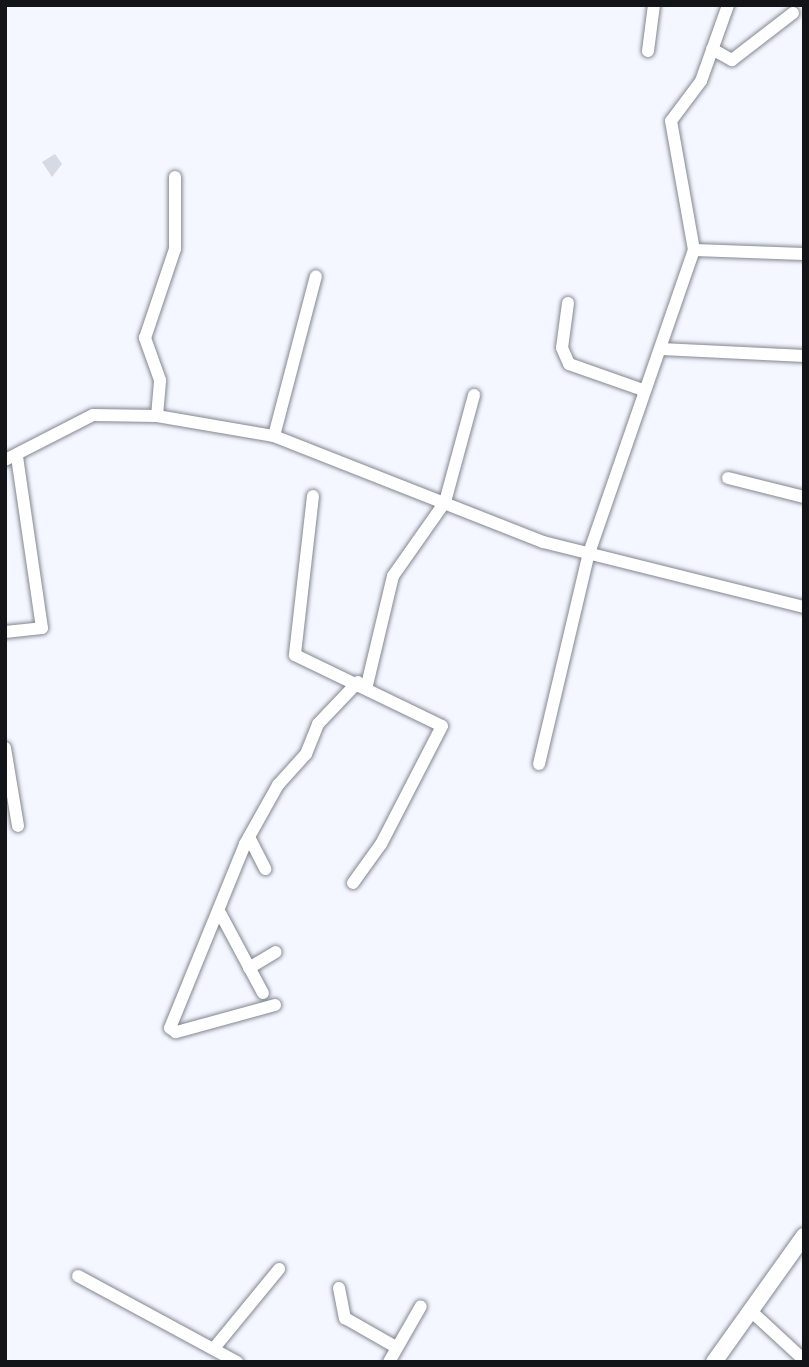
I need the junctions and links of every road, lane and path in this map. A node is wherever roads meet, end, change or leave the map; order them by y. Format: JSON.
{"nodes":[{"id":1,"x":654,"y":5,"type":"edge"},
{"id":2,"x":728,"y":5,"type":"edge"},
{"id":3,"x":793,"y":13,"type":"dead end"},
{"id":4,"x":712,"y":49,"type":"junction"},
{"id":5,"x":648,"y":51,"type":"dead end"},
{"id":6,"x":175,"y":177,"type":"dead end"},
{"id":7,"x":694,"y":250,"type":"junction"},
{"id":8,"x":804,"y":254,"type":"edge"},
{"id":9,"x":316,"y":276,"type":"dead end"},
{"id":10,"x":568,"y":303,"type":"dead end"},
{"id":11,"x":662,"y":349,"type":"junction"},
{"id":12,"x":804,"y":356,"type":"edge"},
{"id":13,"x":643,"y":390,"type":"junction"},
{"id":14,"x":474,"y":395,"type":"dead end"},
{"id":15,"x":156,"y":416,"type":"junction"},
{"id":16,"x":274,"y":436,"type":"junction"},
{"id":17,"x":11,"y":459,"type":"edge"},
{"id":18,"x":728,"y":478,"type":"dead end"},
{"id":19,"x":313,"y":496,"type":"dead end"},
{"id":20,"x":804,"y":497,"type":"edge"},
{"id":21,"x":445,"y":502,"type":"junction"},
{"id":22,"x":589,"y":553,"type":"junction"},
{"id":23,"x":804,"y":607,"type":"edge"},
{"id":24,"x":5,"y":632,"type":"edge"},
{"id":25,"x":362,"y":683,"type":"junction"},
{"id":26,"x":5,"y":748,"type":"edge"},
{"id":27,"x":539,"y":764,"type":"dead end"},
{"id":28,"x":18,"y":826,"type":"dead end"},
{"id":29,"x":249,"y":837,"type":"junction"},
{"id":30,"x":265,"y":869,"type":"dead end"},
{"id":31,"x":353,"y":883,"type":"dead end"},
{"id":32,"x":219,"y":911,"type":"junction"},
{"id":33,"x":276,"y":952,"type":"dead end"},
{"id":34,"x":249,"y":968,"type":"junction"},
{"id":35,"x":263,"y":993,"type":"dead end"},
{"id":36,"x":275,"y":1005,"type":"dead end"},
{"id":37,"x":804,"y":1236,"type":"edge"},
{"id":38,"x":279,"y":1269,"type":"dead end"},
{"id":39,"x":78,"y":1276,"type":"dead end"},
{"id":40,"x":339,"y":1288,"type":"dead end"},
{"id":41,"x":421,"y":1306,"type":"dead end"},
{"id":42,"x":752,"y":1312,"type":"junction"},
{"id":43,"x":215,"y":1346,"type":"junction"},
{"id":44,"x":394,"y":1346,"type":"junction"},
{"id":45,"x":799,"y":1358,"type":"edge"},
{"id":46,"x":237,"y":1362,"type":"edge"},
{"id":47,"x":390,"y":1362,"type":"edge"},
{"id":48,"x":713,"y":1362,"type":"edge"}],
"edges":[{"from":1,"to":5,"type":"street"},
{"from":2,"to":4,"type":"street"},
{"from":3,"to":4,"type":"street"},
{"from":4,"to":7,"type":"street"},
{"from":6,"to":15,"type":"street"},
{"from":7,"to":8,"type":"street"},
{"from":7,"to":11,"type":"street"},
{"from":9,"to":16,"type":"street"},
{"from":10,"to":13,"type":"street"},
{"from":11,"to":12,"type":"street"},
{"from":11,"to":13,"type":"street"},
{"from":13,"to":22,"type":"street"},
{"from":14,"to":21,"type":"street"},
{"from":15,"to":16,"type":"street"},
{"from":15,"to":17,"type":"street"},
{"from":16,"to":21,"type":"street"},
{"from":17,"to":24,"type":"street"},
{"from":18,"to":20,"type":"street"},
{"from":19,"to":25,"type":"street"},
{"from":21,"to":22,"type":"street"},
{"from":21,"to":25,"type":"street"},
{"from":22,"to":23,"type":"street"},
{"from":22,"to":27,"type":"street"},
{"from":25,"to":29,"type":"street"},
{"from":25,"to":31,"type":"street"},
{"from":26,"to":28,"type":"street"},
{"from":29,"to":30,"type":"street"},
{"from":29,"to":32,"type":"street"},
{"from":32,"to":34,"type":"street"},
{"from":32,"to":36,"type":"street"},
{"from":33,"to":34,"type":"street"},
{"from":34,"to":35,"type":"street"},
{"from":37,"to":42,"type":"main road"},
{"from":38,"to":43,"type":"street"},
{"from":39,"to":43,"type":"street"},
{"from":40,"to":44,"type":"street"},
{"from":41,"to":44,"type":"street"},
{"from":42,"to":45,"type":"street"},
{"from":42,"to":48,"type":"main road"},
{"from":43,"to":46,"type":"street"},
{"from":44,"to":47,"type":"street"}]}
